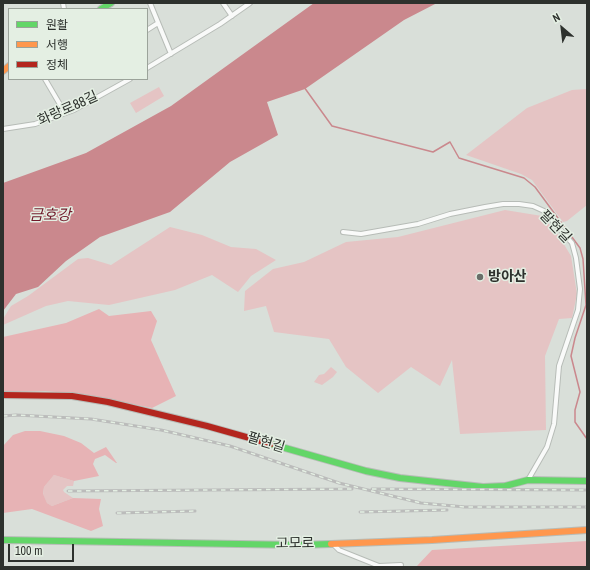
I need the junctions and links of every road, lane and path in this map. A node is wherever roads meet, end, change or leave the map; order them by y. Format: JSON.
{"nodes":[{"id":1,"x":150,"y":3,"type":"edge"},
{"id":2,"x":223,"y":3,"type":"edge"},
{"id":3,"x":250,"y":3,"type":"edge"},
{"id":4,"x":232,"y":16,"type":"junction"},
{"id":5,"x":158,"y":23,"type":"junction"},
{"id":6,"x":148,"y":29,"type":"edge"},
{"id":7,"x":171,"y":54,"type":"junction"},
{"id":8,"x":148,"y":67,"type":"edge"},
{"id":9,"x":46,"y":80,"type":"edge"},
{"id":10,"x":122,"y":81,"type":"edge"},
{"id":11,"x":64,"y":113,"type":"junction"},
{"id":12,"x":3,"y":129,"type":"edge"},
{"id":13,"x":343,"y":232,"type":"dead end"},
{"id":14,"x":3,"y":395,"type":"edge"},
{"id":15,"x":528,"y":480,"type":"junction"},
{"id":16,"x":587,"y":481,"type":"edge"},
{"id":17,"x":587,"y":530,"type":"edge"},
{"id":18,"x":3,"y":540,"type":"edge"},
{"id":19,"x":333,"y":544,"type":"junction"},
{"id":20,"x":401,"y":565,"type":"dead end"}],
"edges":[{"from":1,"to":5,"type":"street"},
{"from":2,"to":4,"type":"street"},
{"from":3,"to":4,"type":"street"},
{"from":4,"to":7,"type":"street"},
{"from":5,"to":6,"type":"street"},
{"from":5,"to":7,"type":"street"},
{"from":7,"to":8,"type":"street"},
{"from":9,"to":11,"type":"street"},
{"from":10,"to":11,"type":"street","name":"화랑로88길"},
{"from":11,"to":12,"type":"street","name":"화랑로88길"},
{"from":13,"to":15,"type":"street","name":"팔현길"},
{"from":14,"to":15,"type":"street","name":"팔현길"},
{"from":15,"to":16,"type":"street","name":"팔현길"},
{"from":17,"to":19,"type":"street","name":"고모로"},
{"from":18,"to":19,"type":"street","name":"고모로"},
{"from":19,"to":20,"type":"street"}]}
